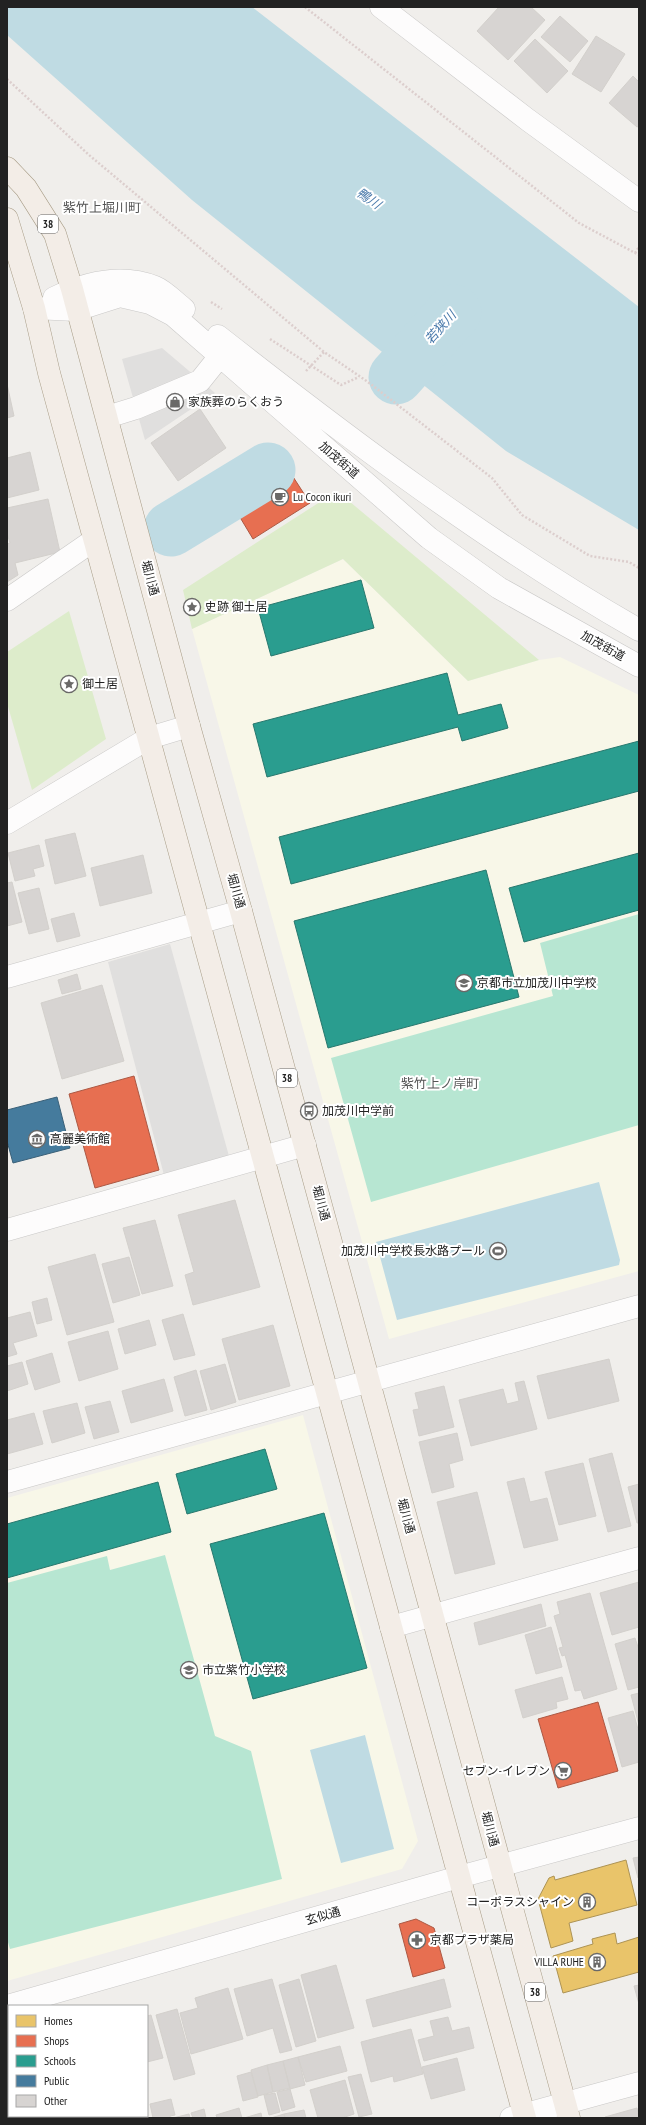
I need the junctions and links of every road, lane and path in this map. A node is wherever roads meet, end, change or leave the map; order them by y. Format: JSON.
{"nodes":[{"id":1,"x":305,"y":7,"type":"edge"},
{"id":2,"x":381,"y":7,"type":"edge"},
{"id":3,"x":7,"y":79,"type":"edge"},
{"id":4,"x":7,"y":168,"type":"edge"},
{"id":5,"x":639,"y":201,"type":"edge"},
{"id":6,"x":7,"y":219,"type":"edge"},
{"id":7,"x":639,"y":247,"type":"edge"},
{"id":8,"x":635,"y":253,"type":"junction"},
{"id":9,"x":639,"y":255,"type":"edge"},
{"id":10,"x":74,"y":299,"type":"junction"},
{"id":11,"x":34,"y":308,"type":"junction"},
{"id":12,"x":324,"y":352,"type":"junction"},
{"id":13,"x":220,"y":356,"type":"junction"},
{"id":14,"x":307,"y":370,"type":"dead end"},
{"id":15,"x":107,"y":417,"type":"junction"},
{"id":16,"x":94,"y":540,"type":"junction"},
{"id":17,"x":639,"y":568,"type":"edge"},
{"id":18,"x":7,"y":600,"type":"edge"},
{"id":19,"x":639,"y":630,"type":"edge"},
{"id":20,"x":639,"y":666,"type":"edge"},
{"id":21,"x":189,"y":726,"type":"junction"},
{"id":22,"x":149,"y":738,"type":"junction"},
{"id":23,"x":7,"y":823,"type":"edge"},
{"id":24,"x":241,"y":911,"type":"junction"},
{"id":25,"x":199,"y":923,"type":"junction"},
{"id":26,"x":7,"y":976,"type":"edge"},
{"id":27,"x":305,"y":1145,"type":"junction"},
{"id":28,"x":263,"y":1157,"type":"junction"},
{"id":29,"x":7,"y":1230,"type":"edge"},
{"id":30,"x":639,"y":1306,"type":"edge"},
{"id":31,"x":369,"y":1381,"type":"junction"},
{"id":32,"x":327,"y":1392,"type":"junction"},
{"id":33,"x":7,"y":1482,"type":"edge"},
{"id":34,"x":639,"y":1558,"type":"edge"},
{"id":35,"x":433,"y":1617,"type":"junction"},
{"id":36,"x":391,"y":1628,"type":"junction"},
{"id":37,"x":639,"y":1828,"type":"edge"},
{"id":38,"x":501,"y":1866,"type":"junction"},
{"id":39,"x":459,"y":1877,"type":"junction"},
{"id":40,"x":11,"y":2005,"type":"edge"},
{"id":41,"x":639,"y":2083,"type":"edge"},
{"id":42,"x":567,"y":2111,"type":"edge"},
{"id":43,"x":520,"y":2117,"type":"edge"}],
"edges":[{"from":1,"to":8,"type":"path"},
{"from":2,"to":5,"type":"street"},
{"from":3,"to":12,"type":"path"},
{"from":4,"to":10,"type":"main road","number":"38"},
{"from":6,"to":11,"type":"main road"},
{"from":7,"to":8,"type":"path"},
{"from":8,"to":9,"type":"path"},
{"from":10,"to":11,"type":"street","name":"加茂街道"},
{"from":10,"to":13,"type":"street","name":"加茂街道"},
{"from":10,"to":15,"type":"main road","name":"堀川通","number":"38"},
{"from":10,"to":19,"type":"street","name":"加茂街道"},
{"from":11,"to":16,"type":"main road"},
{"from":12,"to":14,"type":"path"},
{"from":12,"to":17,"type":"path"},
{"from":13,"to":15,"type":"street"},
{"from":13,"to":20,"type":"street","name":"加茂街道"},
{"from":15,"to":21,"type":"main road","name":"堀川通","number":"38"},
{"from":16,"to":18,"type":"street"},
{"from":16,"to":22,"type":"main road"},
{"from":21,"to":22,"type":"street"},
{"from":21,"to":24,"type":"main road","name":"堀川通","number":"38"},
{"from":22,"to":23,"type":"street"},
{"from":22,"to":25,"type":"main road"},
{"from":24,"to":25,"type":"street"},
{"from":24,"to":27,"type":"main road","name":"堀川通","number":"38"},
{"from":25,"to":26,"type":"street"},
{"from":25,"to":28,"type":"main road"},
{"from":27,"to":28,"type":"street"},
{"from":27,"to":31,"type":"main road","name":"堀川通","number":"38"},
{"from":28,"to":29,"type":"street"},
{"from":28,"to":32,"type":"main road"},
{"from":30,"to":31,"type":"street"},
{"from":31,"to":32,"type":"street"},
{"from":31,"to":35,"type":"main road","name":"堀川通","number":"38"},
{"from":32,"to":33,"type":"street"},
{"from":32,"to":36,"type":"main road"},
{"from":34,"to":35,"type":"street"},
{"from":35,"to":36,"type":"street"},
{"from":35,"to":38,"type":"main road","name":"堀川通","number":"38"},
{"from":36,"to":39,"type":"main road"},
{"from":37,"to":38,"type":"street","name":"玄似通"},
{"from":38,"to":39,"type":"street","name":"玄似通"},
{"from":38,"to":42,"type":"main road","name":"堀川通","number":"38"},
{"from":39,"to":40,"type":"street","name":"玄似通"},
{"from":39,"to":43,"type":"main road"},
{"from":41,"to":42,"type":"street"},
{"from":42,"to":43,"type":"street"}]}
